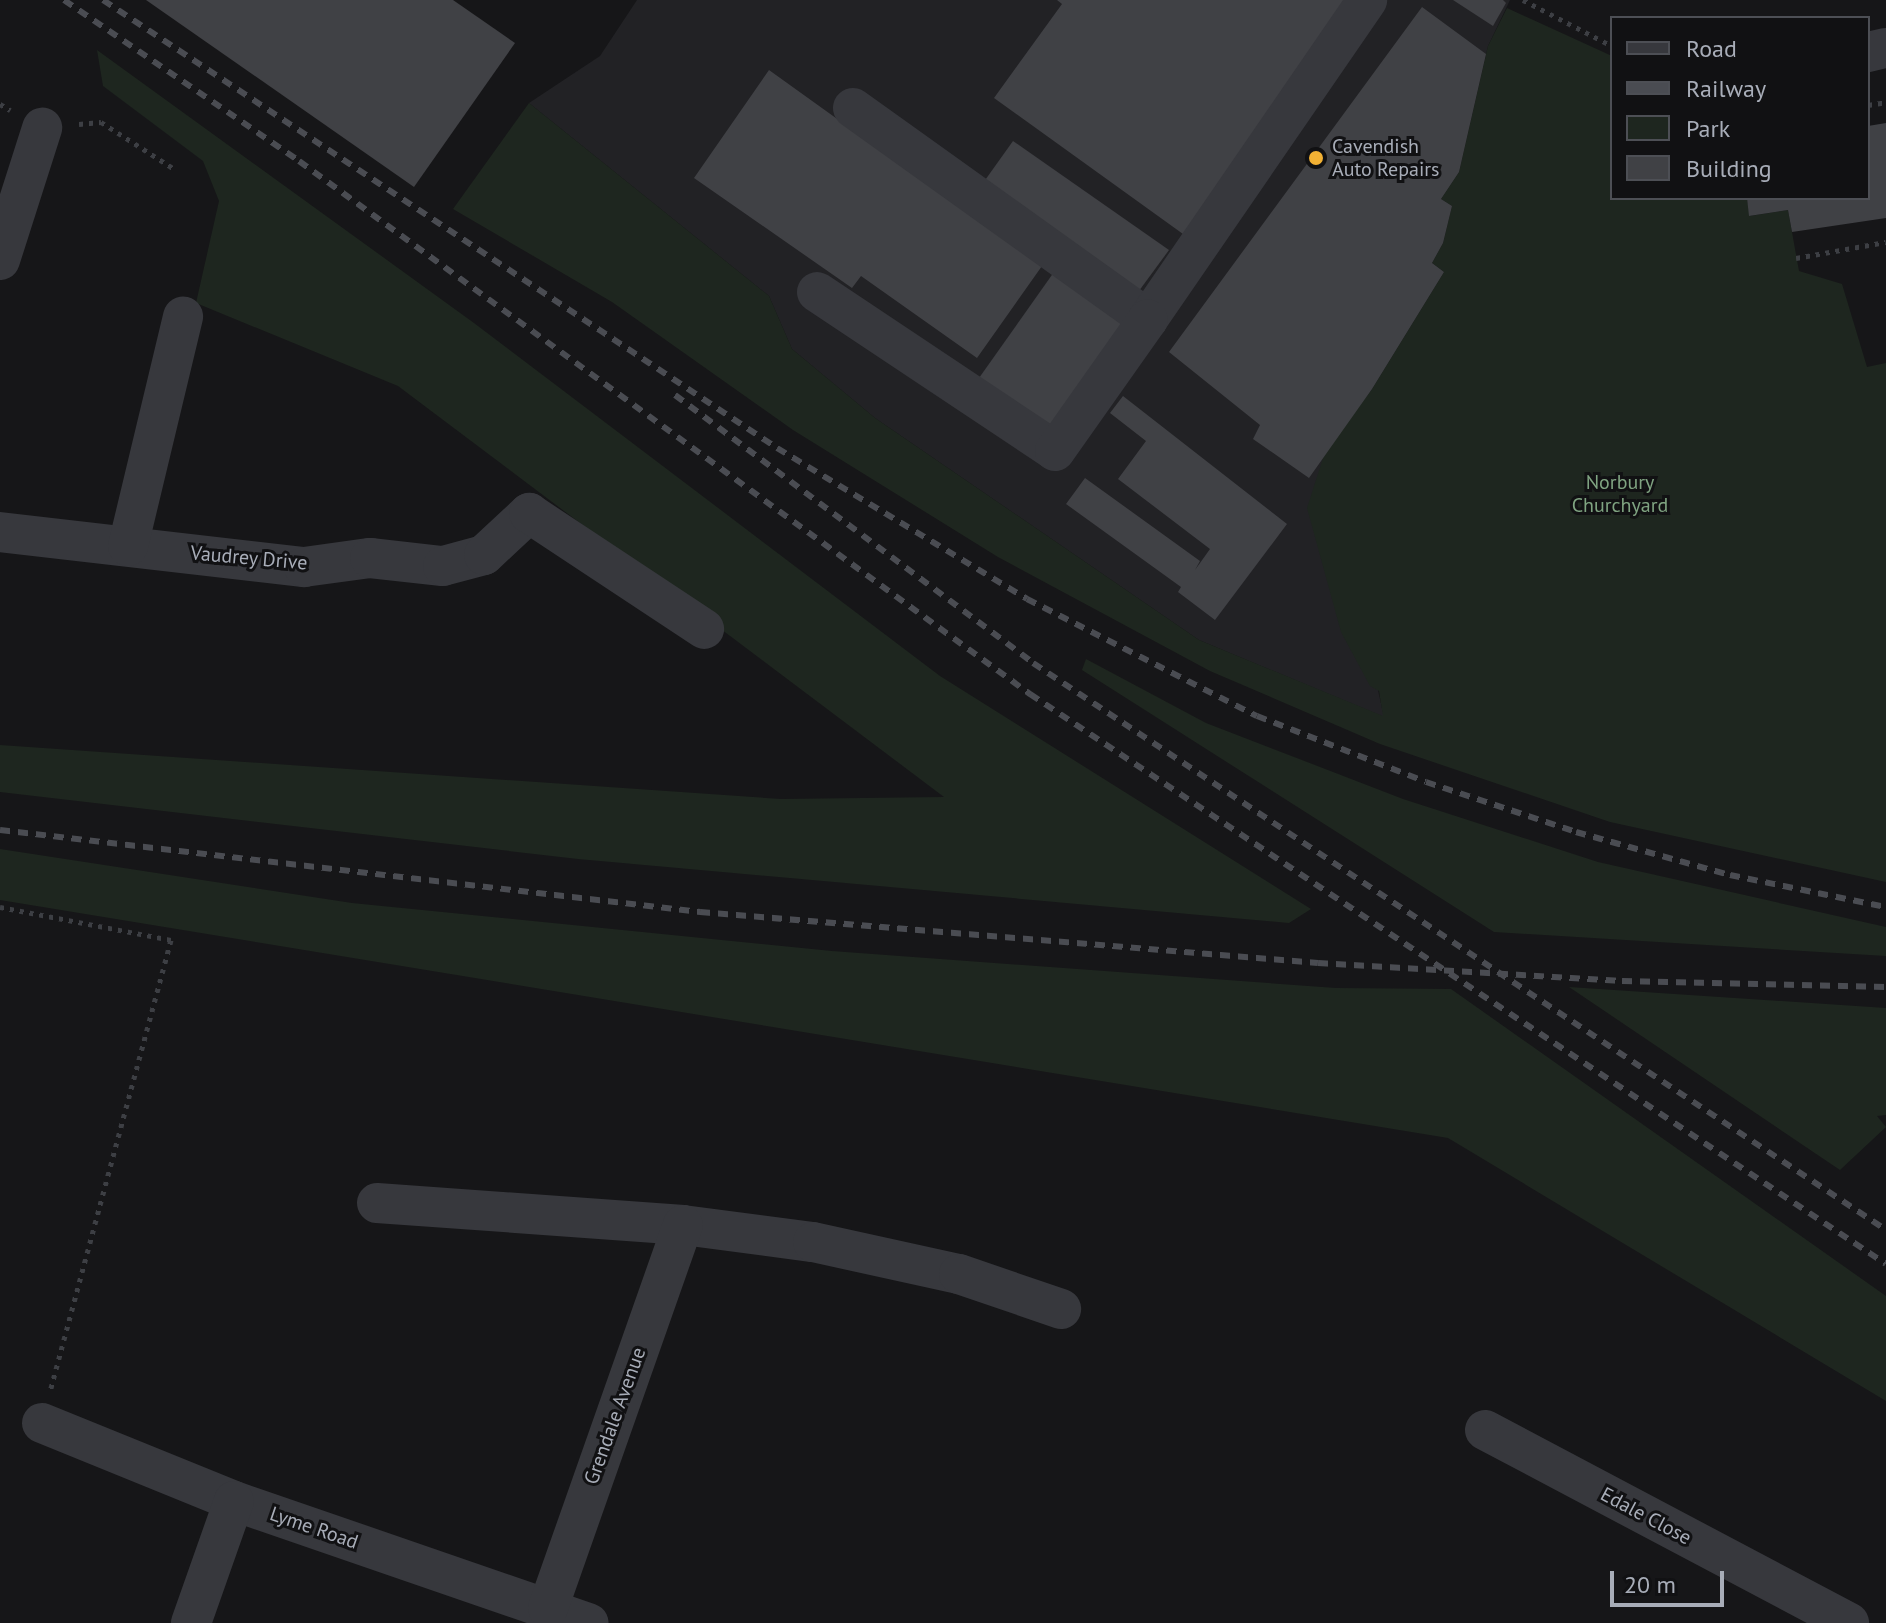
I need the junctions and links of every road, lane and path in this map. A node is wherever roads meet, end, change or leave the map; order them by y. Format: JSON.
{"nodes":[{"id":1,"x":1367,"y":0,"type":"edge"},
{"id":2,"x":1523,"y":0,"type":"edge"},
{"id":3,"x":1610,"y":45,"type":"edge"},
{"id":4,"x":853,"y":108,"type":"dead end"},
{"id":5,"x":42,"y":128,"type":"joint"},
{"id":6,"x":173,"y":168,"type":"dead end"},
{"id":7,"x":1886,"y":242,"type":"edge"},
{"id":8,"x":1796,"y":258,"type":"dead end"},
{"id":9,"x":0,"y":260,"type":"edge"},
{"id":10,"x":817,"y":292,"type":"dead end"},
{"id":11,"x":183,"y":317,"type":"dead end"},
{"id":12,"x":1148,"y":319,"type":"junction"},
{"id":13,"x":0,"y":532,"type":"edge"},
{"id":14,"x":128,"y":546,"type":"junction"},
{"id":15,"x":704,"y":629,"type":"dead end"},
{"id":16,"x":0,"y":907,"type":"edge"},
{"id":17,"x":377,"y":1203,"type":"dead end"},
{"id":18,"x":683,"y":1225,"type":"junction"},
{"id":19,"x":1061,"y":1309,"type":"dead end"},
{"id":20,"x":42,"y":1423,"type":"joint"},
{"id":21,"x":1485,"y":1430,"type":"dead end"},
{"id":22,"x":234,"y":1501,"type":"junction"},
{"id":23,"x":548,"y":1608,"type":"junction"},
{"id":24,"x":191,"y":1623,"type":"edge"},
{"id":25,"x":589,"y":1623,"type":"edge"},
{"id":26,"x":1849,"y":1623,"type":"edge"}],
"edges":[{"from":1,"to":12,"type":"street"},
{"from":2,"to":3,"type":"path"},
{"from":4,"to":12,"type":"street"},
{"from":5,"to":6,"type":"path"},
{"from":5,"to":9,"type":"street"},
{"from":7,"to":8,"type":"path"},
{"from":10,"to":12,"type":"street"},
{"from":11,"to":14,"type":"street"},
{"from":13,"to":14,"type":"street","name":"Vaudrey Drive"},
{"from":14,"to":15,"type":"street","name":"Vaudrey Drive"},
{"from":16,"to":20,"type":"path"},
{"from":17,"to":18,"type":"street"},
{"from":18,"to":19,"type":"street"},
{"from":18,"to":23,"type":"street","name":"Grendale Avenue"},
{"from":20,"to":22,"type":"street","name":"Lyme Road"},
{"from":21,"to":26,"type":"street","name":"Edale Close"},
{"from":22,"to":23,"type":"street","name":"Lyme Road"},
{"from":22,"to":24,"type":"street"},
{"from":23,"to":25,"type":"street","name":"Lyme Road"}]}
